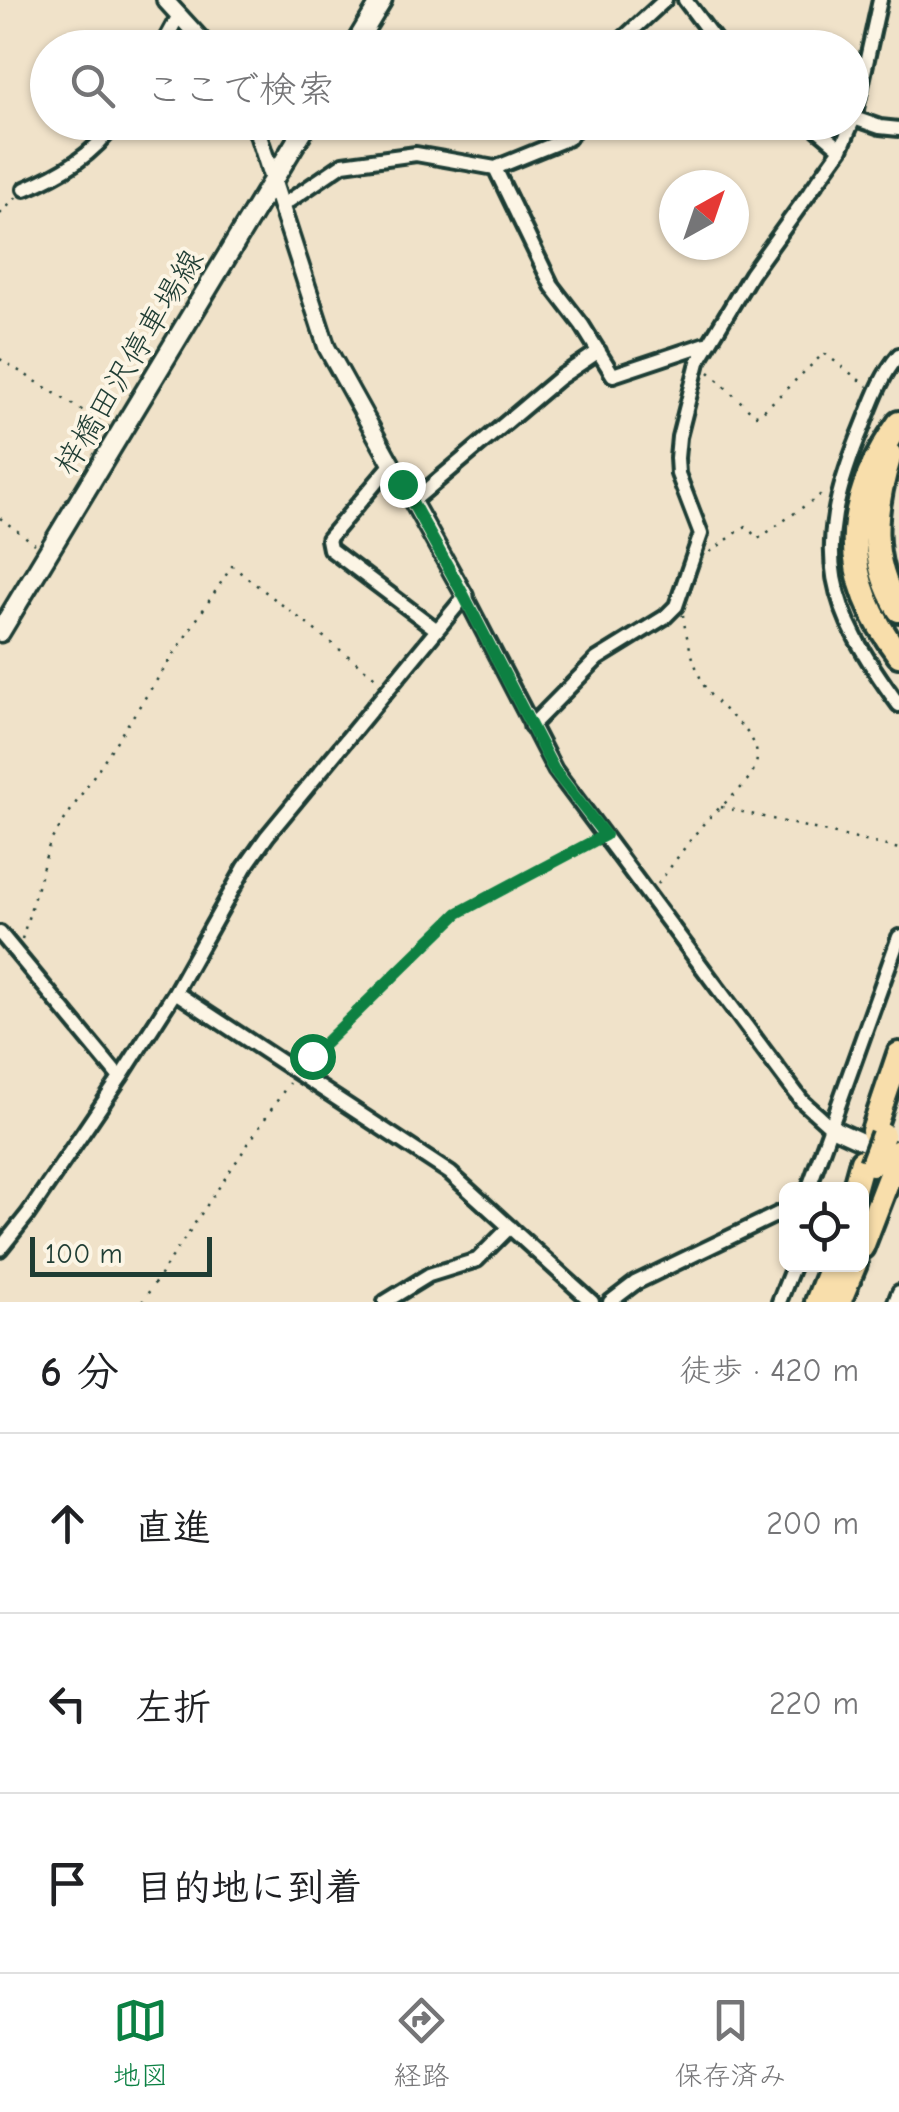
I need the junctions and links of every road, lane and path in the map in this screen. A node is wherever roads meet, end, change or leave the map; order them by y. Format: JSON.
{"nodes":[{"id":1,"x":166,"y":0,"type":"edge"},
{"id":2,"x":382,"y":0,"type":"edge"},
{"id":3,"x":665,"y":0,"type":"edge"},
{"id":4,"x":685,"y":0,"type":"edge"},
{"id":5,"x":880,"y":0,"type":"edge"},
{"id":6,"x":179,"y":14,"type":"junction"},
{"id":7,"x":171,"y":30,"type":"edge"},
{"id":8,"x":193,"y":30,"type":"edge"},
{"id":9,"x":364,"y":30,"type":"edge"},
{"id":10,"x":632,"y":30,"type":"edge"},
{"id":11,"x":708,"y":30,"type":"edge"},
{"id":12,"x":869,"y":50,"type":"edge"},
{"id":13,"x":869,"y":123,"type":"edge"},
{"id":14,"x":899,"y":129,"type":"edge"},
{"id":15,"x":102,"y":140,"type":"edge"},
{"id":16,"x":260,"y":140,"type":"edge"},
{"id":17,"x":298,"y":140,"type":"edge"},
{"id":18,"x":564,"y":140,"type":"edge"},
{"id":19,"x":830,"y":140,"type":"edge"},
{"id":20,"x":845,"y":140,"type":"edge"},
{"id":21,"x":841,"y":149,"type":"junction"},
{"id":22,"x":495,"y":168,"type":"junction"},
{"id":23,"x":273,"y":182,"type":"junction"},
{"id":24,"x":26,"y":190,"type":"joint"},
{"id":25,"x":280,"y":207,"type":"junction"},
{"id":26,"x":0,"y":214,"type":"edge"},
{"id":27,"x":706,"y":344,"type":"junction"},
{"id":28,"x":598,"y":351,"type":"junction"},
{"id":29,"x":899,"y":355,"type":"edge"},
{"id":30,"x":0,"y":359,"type":"edge"},
{"id":31,"x":698,"y":362,"type":"junction"},
{"id":32,"x":877,"y":392,"type":"junction"},
{"id":33,"x":899,"y":423,"type":"edge"},
{"id":34,"x":899,"y":432,"type":"edge"},
{"id":35,"x":120,"y":435,"type":"junction"},
{"id":36,"x":391,"y":465,"type":"junction"},
{"id":37,"x":899,"y":474,"type":"edge"},
{"id":38,"x":842,"y":484,"type":"junction"},
{"id":39,"x":412,"y":502,"type":"junction"},
{"id":40,"x":0,"y":518,"type":"edge"},
{"id":41,"x":48,"y":552,"type":"junction"},
{"id":42,"x":694,"y":561,"type":"junction"},
{"id":43,"x":899,"y":582,"type":"edge"},
{"id":44,"x":682,"y":594,"type":"junction"},
{"id":45,"x":464,"y":596,"type":"junction"},
{"id":46,"x":899,"y":610,"type":"edge"},
{"id":47,"x":437,"y":630,"type":"junction"},
{"id":48,"x":0,"y":632,"type":"edge"},
{"id":49,"x":899,"y":655,"type":"edge"},
{"id":50,"x":389,"y":688,"type":"junction"},
{"id":51,"x":899,"y":704,"type":"edge"},
{"id":52,"x":531,"y":726,"type":"junction"},
{"id":53,"x":720,"y":806,"type":"junction"},
{"id":54,"x":605,"y":835,"type":"junction"},
{"id":55,"x":899,"y":849,"type":"edge"},
{"id":56,"x":650,"y":895,"type":"junction"},
{"id":57,"x":0,"y":932,"type":"edge"},
{"id":58,"x":899,"y":938,"type":"edge"},
{"id":59,"x":16,"y":950,"type":"junction"},
{"id":60,"x":175,"y":992,"type":"junction"},
{"id":61,"x":899,"y":1054,"type":"edge"},
{"id":62,"x":296,"y":1073,"type":"junction"},
{"id":63,"x":120,"y":1078,"type":"junction"},
{"id":64,"x":899,"y":1092,"type":"edge"},
{"id":65,"x":832,"y":1128,"type":"junction"},
{"id":66,"x":883,"y":1153,"type":"edge"},
{"id":67,"x":811,"y":1182,"type":"edge"},
{"id":68,"x":860,"y":1182,"type":"edge"},
{"id":69,"x":867,"y":1182,"type":"edge"},
{"id":70,"x":779,"y":1213,"type":"edge"},
{"id":71,"x":869,"y":1216,"type":"edge"},
{"id":72,"x":510,"y":1228,"type":"junction"},
{"id":73,"x":0,"y":1249,"type":"edge"},
{"id":74,"x":791,"y":1272,"type":"edge"},
{"id":75,"x":829,"y":1272,"type":"edge"},
{"id":76,"x":851,"y":1272,"type":"edge"},
{"id":77,"x":899,"y":1292,"type":"edge"},
{"id":78,"x":142,"y":1302,"type":"edge"},
{"id":79,"x":384,"y":1302,"type":"edge"},
{"id":80,"x":592,"y":1302,"type":"edge"},
{"id":81,"x":610,"y":1302,"type":"edge"},
{"id":82,"x":779,"y":1302,"type":"edge"},
{"id":83,"x":817,"y":1302,"type":"edge"},
{"id":84,"x":839,"y":1302,"type":"edge"},
{"id":85,"x":895,"y":1302,"type":"edge"}],
"edges":[{"from":1,"to":6,"type":"street"},
{"from":2,"to":9,"type":"main road"},
{"from":3,"to":10,"type":"street"},
{"from":4,"to":11,"type":"street"},
{"from":5,"to":12,"type":"street"},
{"from":6,"to":7,"type":"street"},
{"from":6,"to":8,"type":"street"},
{"from":13,"to":14,"type":"street"},
{"from":15,"to":24,"type":"street"},
{"from":16,"to":23,"type":"street"},
{"from":17,"to":23,"type":"main road","name":"梓橋田沢停車場線"},
{"from":18,"to":22,"type":"street"},
{"from":19,"to":21,"type":"street"},
{"from":20,"to":21,"type":"street"},
{"from":21,"to":27,"type":"street"},
{"from":22,"to":25,"type":"street"},
{"from":22,"to":28,"type":"street"},
{"from":23,"to":25,"type":"street"},
{"from":23,"to":35,"type":"main road","name":"梓橋田沢停車場線"},
{"from":24,"to":26,"type":"path"},
{"from":25,"to":36,"type":"street"},
{"from":27,"to":28,"type":"street"},
{"from":27,"to":31,"type":"street"},
{"from":28,"to":39,"type":"street"},
{"from":29,"to":32,"type":"street"},
{"from":30,"to":35,"type":"path"},
{"from":31,"to":32,"type":"path"},
{"from":31,"to":42,"type":"street"},
{"from":32,"to":38,"type":"street"},
{"from":33,"to":49,"type":"highway"},
{"from":34,"to":46,"type":"highway"},
{"from":35,"to":41,"type":"main road","name":"梓橋田沢停車場線"},
{"from":36,"to":39,"type":"street"},
{"from":36,"to":47,"type":"street"},
{"from":37,"to":43,"type":"highway"},
{"from":38,"to":42,"type":"path"},
{"from":38,"to":51,"type":"street"},
{"from":39,"to":45,"type":"street"},
{"from":40,"to":41,"type":"path"},
{"from":41,"to":48,"type":"main road","name":"梓橋田沢停車場線"},
{"from":42,"to":44,"type":"street"},
{"from":44,"to":52,"type":"street"},
{"from":44,"to":53,"type":"path"},
{"from":45,"to":47,"type":"street"},
{"from":45,"to":52,"type":"street"},
{"from":47,"to":50,"type":"street"},
{"from":50,"to":59,"type":"path"},
{"from":50,"to":60,"type":"street"},
{"from":52,"to":54,"type":"street"},
{"from":53,"to":55,"type":"path"},
{"from":53,"to":56,"type":"path"},
{"from":54,"to":56,"type":"street"},
{"from":54,"to":62,"type":"path"},
{"from":56,"to":65,"type":"street"},
{"from":57,"to":59,"type":"street"},
{"from":58,"to":65,"type":"street"},
{"from":59,"to":63,"type":"street"},
{"from":60,"to":62,"type":"street"},
{"from":60,"to":63,"type":"street"},
{"from":61,"to":66,"type":"highway"},
{"from":62,"to":72,"type":"street"},
{"from":62,"to":78,"type":"path"},
{"from":63,"to":73,"type":"street"},
{"from":64,"to":66,"type":"highway"},
{"from":65,"to":66,"type":"street"},
{"from":65,"to":67,"type":"street"},
{"from":66,"to":68,"type":"highway"},
{"from":66,"to":69,"type":"highway"},
{"from":66,"to":71,"type":"highway"},
{"from":70,"to":81,"type":"street"},
{"from":72,"to":79,"type":"street"},
{"from":72,"to":80,"type":"street"},
{"from":74,"to":82,"type":"street"},
{"from":75,"to":83,"type":"highway"},
{"from":76,"to":84,"type":"highway"},
{"from":77,"to":85,"type":"street"}]}
